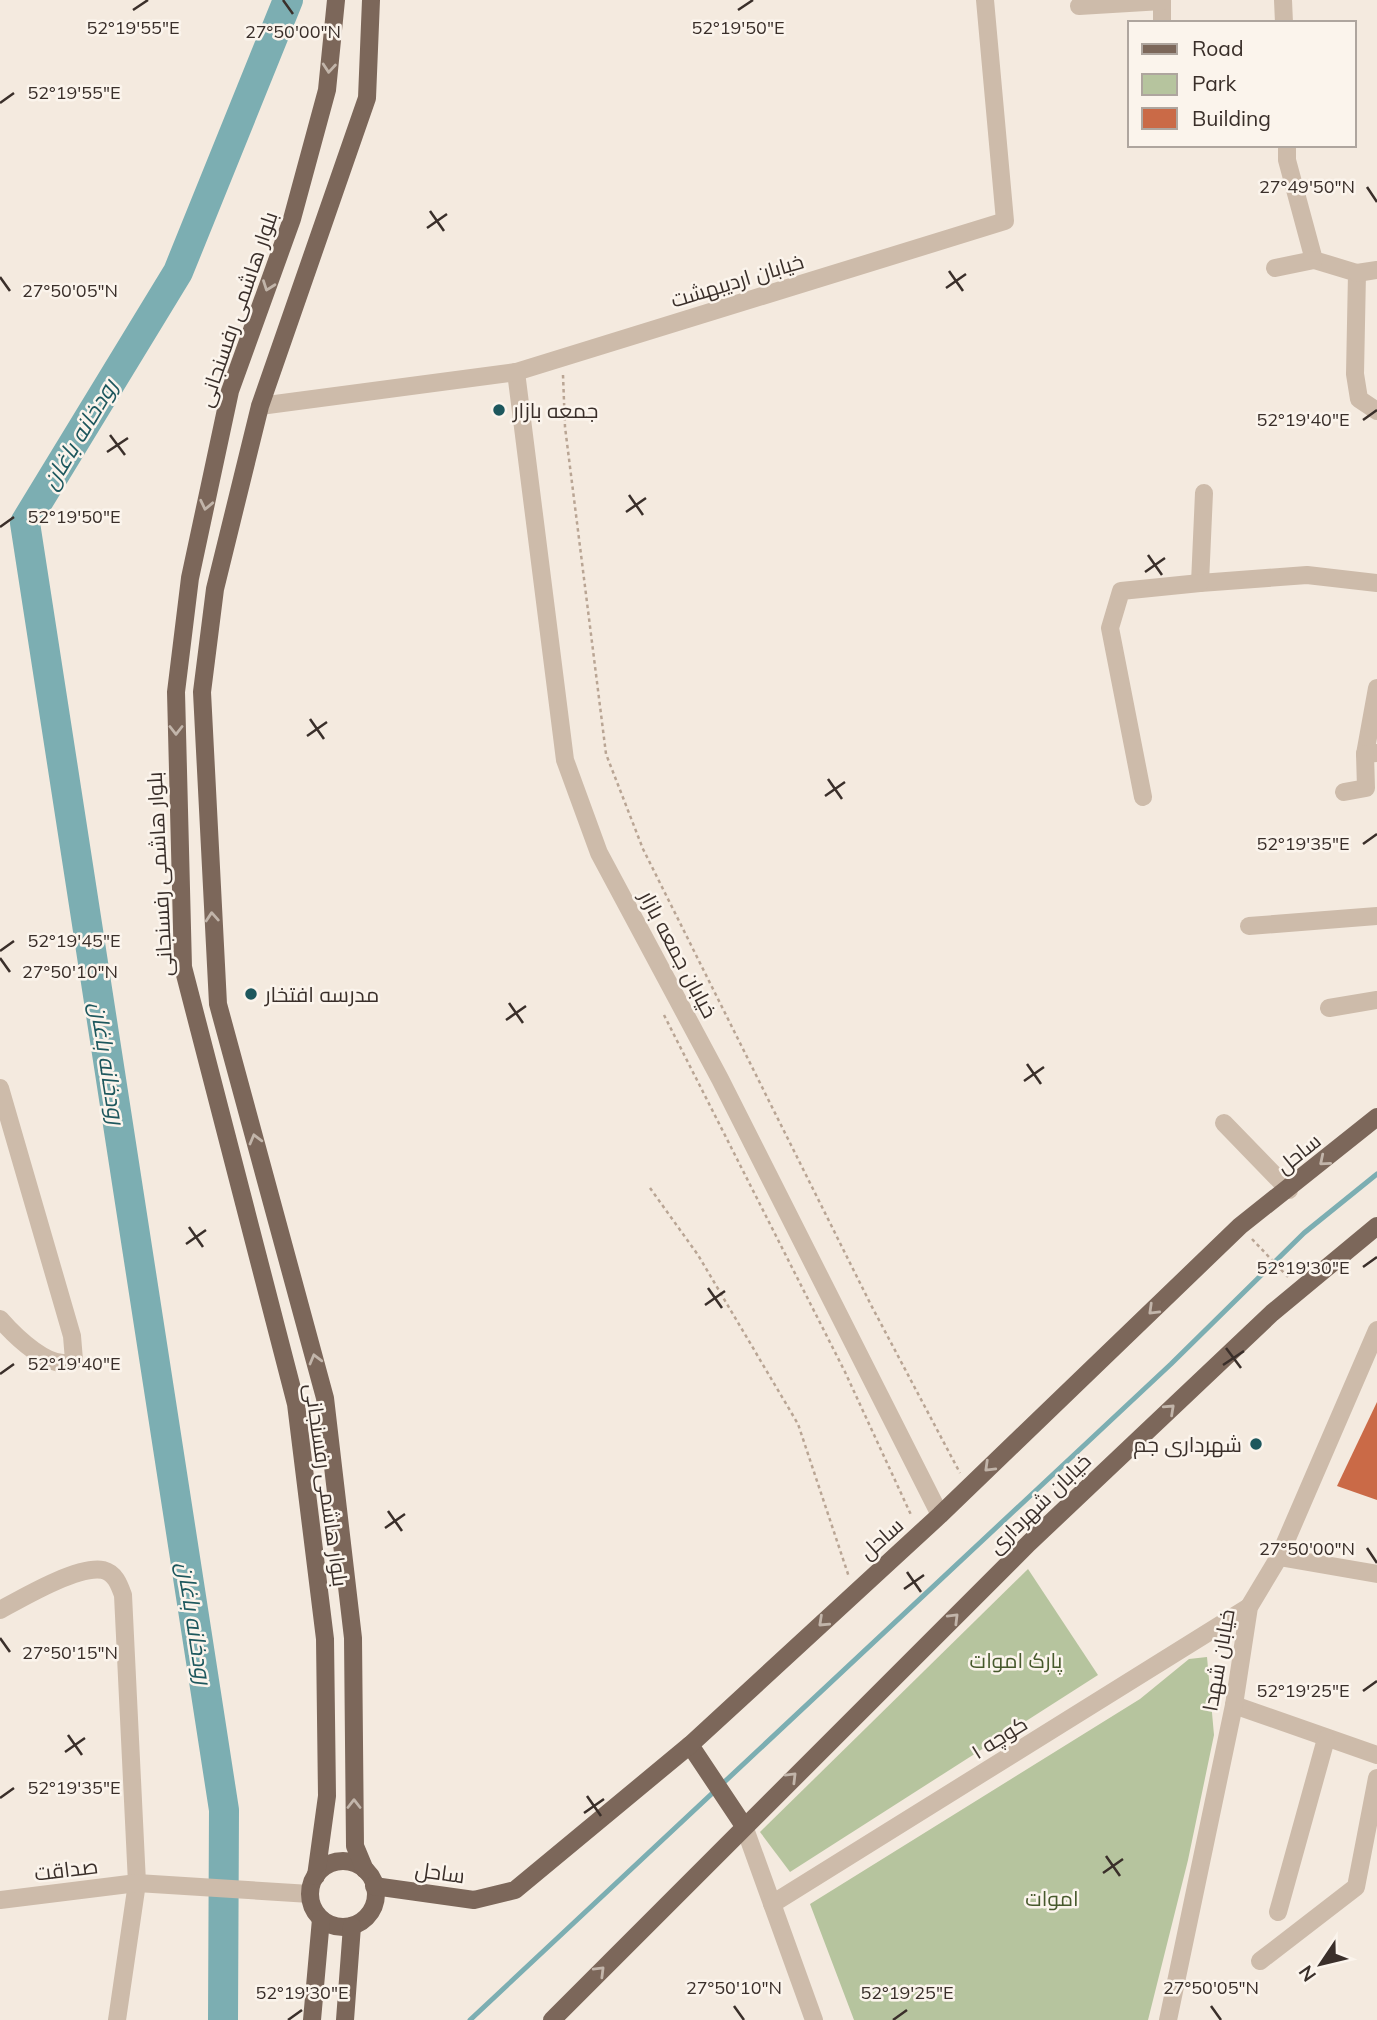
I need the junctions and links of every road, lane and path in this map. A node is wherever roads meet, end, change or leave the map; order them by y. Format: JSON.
{"nodes":[{"id":1,"x":335,"y":0,"type":"edge"},
{"id":2,"x":371,"y":0,"type":"edge"},
{"id":3,"x":985,"y":0,"type":"edge"},
{"id":4,"x":1162,"y":0,"type":"edge"},
{"id":5,"x":1283,"y":0,"type":"edge"},
{"id":6,"x":1079,"y":6,"type":"dead end"},
{"id":7,"x":1162,"y":21,"type":"edge"},
{"id":8,"x":1284,"y":21,"type":"edge"},
{"id":9,"x":1287,"y":147,"type":"edge"},
{"id":10,"x":1314,"y":260,"type":"junction"},
{"id":11,"x":1275,"y":268,"type":"dead end"},
{"id":12,"x":1377,"y":270,"type":"edge"},
{"id":13,"x":1357,"y":273,"type":"junction"},
{"id":14,"x":563,"y":358,"type":"junction"},
{"id":15,"x":516,"y":372,"type":"junction"},
{"id":16,"x":260,"y":405,"type":"junction"},
{"id":17,"x":1377,"y":411,"type":"edge"},
{"id":18,"x":1204,"y":494,"type":"dead end"},
{"id":19,"x":1200,"y":583,"type":"junction"},
{"id":20,"x":1377,"y":583,"type":"edge"},
{"id":21,"x":1377,"y":688,"type":"edge"},
{"id":22,"x":176,"y":692,"type":"junction"},
{"id":23,"x":201,"y":692,"type":"junction"},
{"id":24,"x":1371,"y":754,"type":"edge"},
{"id":25,"x":1344,"y":792,"type":"dead end"},
{"id":26,"x":1143,"y":797,"type":"dead end"},
{"id":27,"x":1377,"y":916,"type":"edge"},
{"id":28,"x":1249,"y":926,"type":"dead end"},
{"id":29,"x":1377,"y":1000,"type":"edge"},
{"id":30,"x":1329,"y":1008,"type":"dead end"},
{"id":31,"x":0,"y":1088,"type":"edge"},
{"id":32,"x":1377,"y":1117,"type":"edge"},
{"id":33,"x":1224,"y":1123,"type":"dead end"},
{"id":34,"x":650,"y":1188,"type":"dead end"},
{"id":35,"x":1289,"y":1190,"type":"junction"},
{"id":36,"x":1240,"y":1226,"type":"junction"},
{"id":37,"x":1377,"y":1226,"type":"edge"},
{"id":38,"x":1299,"y":1289,"type":"junction"},
{"id":39,"x":0,"y":1319,"type":"edge"},
{"id":40,"x":1377,"y":1330,"type":"edge"},
{"id":41,"x":968,"y":1488,"type":"junction"},
{"id":42,"x":940,"y":1515,"type":"junction"},
{"id":43,"x":1279,"y":1558,"type":"junction"},
{"id":44,"x":1377,"y":1574,"type":"edge"},
{"id":45,"x":854,"y":1593,"type":"junction"},
{"id":46,"x":1249,"y":1607,"type":"junction"},
{"id":47,"x":0,"y":1610,"type":"edge"},
{"id":48,"x":353,"y":1638,"type":"junction"},
{"id":49,"x":325,"y":1639,"type":"junction"},
{"id":50,"x":1234,"y":1705,"type":"junction"},
{"id":51,"x":1326,"y":1739,"type":"junction"},
{"id":52,"x":690,"y":1745,"type":"junction"},
{"id":53,"x":1377,"y":1755,"type":"edge"},
{"id":54,"x":1377,"y":1779,"type":"edge"},
{"id":55,"x":744,"y":1826,"type":"junction"},
{"id":56,"x":365,"y":1870,"type":"junction"},
{"id":57,"x":316,"y":1876,"type":"junction"},
{"id":58,"x":137,"y":1883,"type":"junction"},
{"id":59,"x":374,"y":1886,"type":"junction"},
{"id":60,"x":310,"y":1894,"type":"junction"},
{"id":61,"x":0,"y":1900,"type":"edge"},
{"id":62,"x":772,"y":1904,"type":"junction"},
{"id":63,"x":1278,"y":1912,"type":"dead end"},
{"id":64,"x":321,"y":1919,"type":"junction"},
{"id":65,"x":352,"y":1926,"type":"junction"},
{"id":66,"x":1260,"y":1961,"type":"dead end"},
{"id":67,"x":117,"y":2020,"type":"edge"},
{"id":68,"x":312,"y":2020,"type":"edge"},
{"id":69,"x":345,"y":2020,"type":"edge"},
{"id":70,"x":552,"y":2020,"type":"edge"},
{"id":71,"x":814,"y":2020,"type":"edge"},
{"id":72,"x":1168,"y":2020,"type":"edge"}],
"edges":[{"from":1,"to":22,"type":"main road","name":"بلوار هاشمی رفسنجانی","one_way":true},
{"from":2,"to":16,"type":"main road","name":"بلوار هاشمی رفسنجانی"},
{"from":3,"to":14,"type":"street","name":"خیابان اردیبهشت"},
{"from":4,"to":6,"type":"street"},
{"from":4,"to":7,"type":"street"},
{"from":5,"to":8,"type":"street"},
{"from":9,"to":10,"type":"street"},
{"from":10,"to":11,"type":"street"},
{"from":10,"to":13,"type":"street"},
{"from":12,"to":13,"type":"street"},
{"from":13,"to":17,"type":"street"},
{"from":14,"to":15,"type":"street","name":"خیابان اردیبهشت"},
{"from":14,"to":41,"type":"path"},
{"from":15,"to":16,"type":"street","name":"خیابان اردیبهشت"},
{"from":15,"to":42,"type":"street","name":"خیابان جمعه بازار"},
{"from":16,"to":23,"type":"main road","name":"بلوار هاشمی رفسنجانی"},
{"from":18,"to":19,"type":"street"},
{"from":19,"to":20,"type":"street"},
{"from":19,"to":26,"type":"street"},
{"from":21,"to":24,"type":"street"},
{"from":22,"to":23,"type":"main road"},
{"from":22,"to":49,"type":"main road","name":"بلوار هاشمی رفسنجانی","one_way":true},
{"from":48,"to":23,"type":"main road","name":"بلوار هاشمی رفسنجانی","one_way":true},
{"from":24,"to":25,"type":"street"},
{"from":27,"to":28,"type":"street"},
{"from":29,"to":30,"type":"street"},
{"from":31,"to":39,"type":"street"},
{"from":32,"to":35,"type":"main road","name":"ساحل","one_way":true},
{"from":33,"to":35,"type":"street"},
{"from":34,"to":45,"type":"path"},
{"from":35,"to":36,"type":"main road","name":"ساحل"},
{"from":36,"to":38,"type":"path"},
{"from":36,"to":41,"type":"main road","name":"ساحل","one_way":true},
{"from":37,"to":38,"type":"main road","name":"خیابان شهرداری"},
{"from":55,"to":38,"type":"main road","name":"خیابان شهرداری","one_way":true},
{"from":40,"to":43,"type":"street","name":"خیابان شهدا"},
{"from":41,"to":42,"type":"main road","name":"ساحل"},
{"from":42,"to":45,"type":"main road","name":"ساحل"},
{"from":43,"to":44,"type":"street"},
{"from":43,"to":46,"type":"street","name":"خیابان شهدا"},
{"from":45,"to":52,"type":"main road","name":"ساحل","one_way":true},
{"from":46,"to":50,"type":"street","name":"خیابان شهدا"},
{"from":46,"to":62,"type":"street","name":"کوچه ۱"},
{"from":47,"to":58,"type":"street"},
{"from":48,"to":49,"type":"main road"},
{"from":56,"to":48,"type":"main road","name":"بلوار هاشمی رفسنجانی","one_way":true},
{"from":49,"to":57,"type":"main road","name":"بلوار هاشمی رفسنجانی"},
{"from":50,"to":51,"type":"street"},
{"from":50,"to":72,"type":"street","name":"خیابان شهدا"},
{"from":51,"to":53,"type":"street"},
{"from":51,"to":63,"type":"street"},
{"from":52,"to":55,"type":"main road"},
{"from":52,"to":59,"type":"main road","name":"ساحل"},
{"from":54,"to":66,"type":"street"},
{"from":55,"to":62,"type":"street"},
{"from":70,"to":55,"type":"main road","name":"خیابان شهرداری","one_way":true},
{"from":56,"to":57,"type":"main road"},
{"from":56,"to":59,"type":"main road"},
{"from":57,"to":60,"type":"main road"},
{"from":58,"to":60,"type":"street","name":"صداقت"},
{"from":58,"to":61,"type":"street","name":"صداقت"},
{"from":58,"to":67,"type":"street"},
{"from":59,"to":65,"type":"main road"},
{"from":60,"to":64,"type":"main road"},
{"from":62,"to":71,"type":"street"},
{"from":64,"to":65,"type":"main road"},
{"from":64,"to":68,"type":"main road"},
{"from":65,"to":69,"type":"main road"}]}
